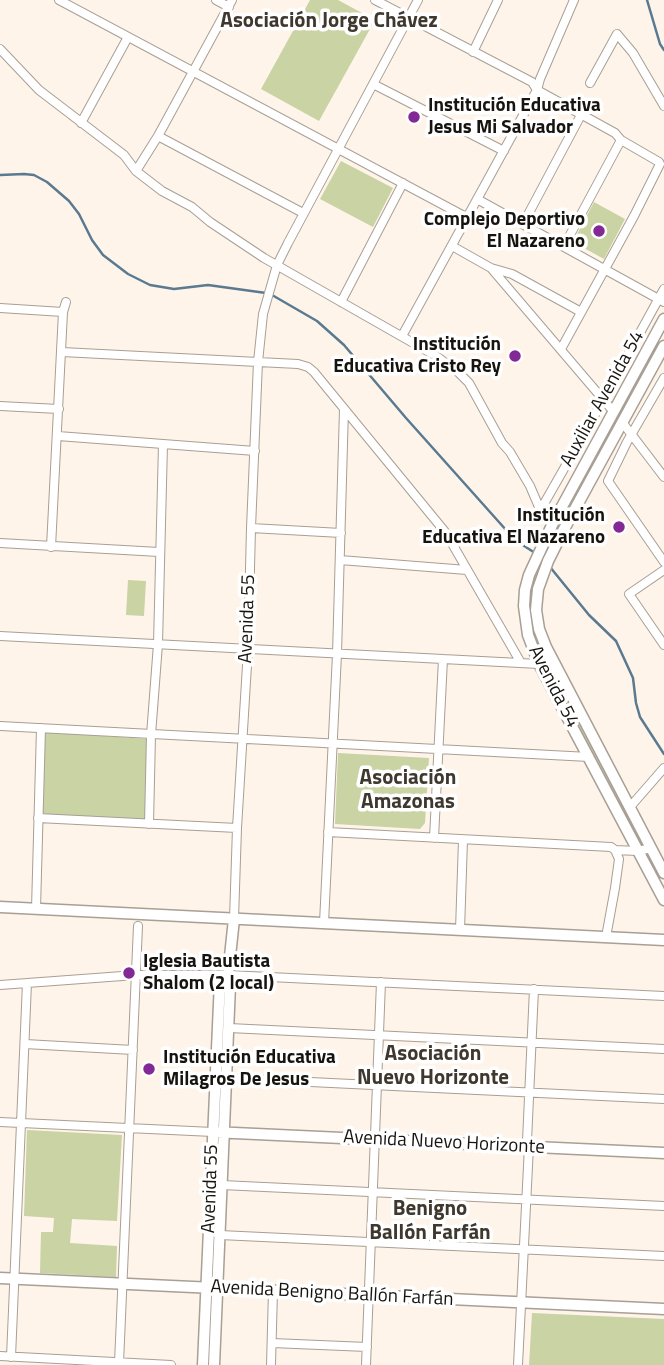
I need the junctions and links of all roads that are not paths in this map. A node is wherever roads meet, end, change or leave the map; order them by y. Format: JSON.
{"nodes":[{"id":1,"x":60,"y":0,"type":"edge"},
{"id":2,"x":216,"y":0,"type":"edge"},
{"id":3,"x":375,"y":0,"type":"edge"},
{"id":4,"x":418,"y":0,"type":"edge"},
{"id":5,"x":498,"y":0,"type":"edge"},
{"id":6,"x":575,"y":0,"type":"edge"},
{"id":7,"x":231,"y":3,"type":"edge"},
{"id":8,"x":409,"y":18,"type":"junction"},
{"id":9,"x":128,"y":37,"type":"junction"},
{"id":10,"x":0,"y":49,"type":"edge"},
{"id":11,"x":474,"y":52,"type":"junction"},
{"id":12,"x":193,"y":72,"type":"junction"},
{"id":13,"x":373,"y":83,"type":"junction"},
{"id":14,"x":590,"y":83,"type":"dead end"},
{"id":15,"x":537,"y":90,"type":"junction"},
{"id":16,"x":664,"y":106,"type":"edge"},
{"id":17,"x":581,"y":115,"type":"junction"},
{"id":18,"x":81,"y":123,"type":"junction"},
{"id":19,"x":158,"y":136,"type":"junction"},
{"id":20,"x":621,"y":139,"type":"junction"},
{"id":21,"x":338,"y":150,"type":"junction"},
{"id":22,"x":503,"y":151,"type":"junction"},
{"id":23,"x":136,"y":171,"type":"junction"},
{"id":24,"x":403,"y":183,"type":"junction"},
{"id":25,"x":477,"y":199,"type":"junction"},
{"id":26,"x":303,"y":213,"type":"junction"},
{"id":27,"x":466,"y":217,"type":"junction"},
{"id":28,"x":523,"y":224,"type":"junction"},
{"id":29,"x":452,"y":246,"type":"junction"},
{"id":30,"x":564,"y":246,"type":"junction"},
{"id":31,"x":277,"y":265,"type":"junction"},
{"id":32,"x":491,"y":268,"type":"junction"},
{"id":33,"x":605,"y":270,"type":"junction"},
{"id":34,"x":664,"y":289,"type":"edge"},
{"id":35,"x":661,"y":300,"type":"edge"},
{"id":36,"x":66,"y":302,"type":"dead end"},
{"id":37,"x":341,"y":302,"type":"junction"},
{"id":38,"x":0,"y":308,"type":"edge"},
{"id":39,"x":63,"y":312,"type":"junction"},
{"id":40,"x":581,"y":312,"type":"junction"},
{"id":41,"x":664,"y":319,"type":"edge"},
{"id":42,"x":402,"y":336,"type":"junction"},
{"id":43,"x":664,"y":346,"type":"edge"},
{"id":44,"x":561,"y":349,"type":"junction"},
{"id":45,"x":62,"y":352,"type":"junction"},
{"id":46,"x":258,"y":362,"type":"junction"},
{"id":47,"x":664,"y":378,"type":"edge"},
{"id":48,"x":603,"y":399,"type":"junction"},
{"id":49,"x":0,"y":406,"type":"edge"},
{"id":50,"x":344,"y":408,"type":"junction"},
{"id":51,"x":59,"y":409,"type":"junction"},
{"id":52,"x":613,"y":411,"type":"junction"},
{"id":53,"x":622,"y":422,"type":"junction"},
{"id":54,"x":632,"y":435,"type":"junction"},
{"id":55,"x":58,"y":436,"type":"junction"},
{"id":56,"x":163,"y":444,"type":"junction"},
{"id":57,"x":255,"y":451,"type":"junction"},
{"id":58,"x":664,"y":477,"type":"edge"},
{"id":59,"x":541,"y":509,"type":"junction"},
{"id":60,"x":552,"y":523,"type":"junction"},
{"id":61,"x":251,"y":528,"type":"junction"},
{"id":62,"x":341,"y":533,"type":"junction"},
{"id":63,"x":0,"y":543,"type":"edge"},
{"id":64,"x":51,"y":547,"type":"junction"},
{"id":65,"x":159,"y":552,"type":"junction"},
{"id":66,"x":340,"y":561,"type":"junction"},
{"id":67,"x":664,"y":562,"type":"edge"},
{"id":68,"x":467,"y":570,"type":"junction"},
{"id":69,"x":664,"y":570,"type":"edge"},
{"id":70,"x":0,"y":636,"type":"edge"},
{"id":71,"x":158,"y":644,"type":"junction"},
{"id":72,"x":664,"y":645,"type":"edge"},
{"id":73,"x":248,"y":649,"type":"junction"},
{"id":74,"x":337,"y":654,"type":"junction"},
{"id":75,"x":443,"y":659,"type":"junction"},
{"id":76,"x":521,"y":663,"type":"junction"},
{"id":77,"x":539,"y":664,"type":"junction"},
{"id":78,"x":0,"y":726,"type":"edge"},
{"id":79,"x":41,"y":728,"type":"junction"},
{"id":80,"x":151,"y":735,"type":"junction"},
{"id":81,"x":242,"y":740,"type":"junction"},
{"id":82,"x":332,"y":744,"type":"junction"},
{"id":83,"x":439,"y":749,"type":"junction"},
{"id":84,"x":589,"y":757,"type":"junction"},
{"id":85,"x":664,"y":768,"type":"edge"},
{"id":86,"x":630,"y":807,"type":"junction"},
{"id":87,"x":38,"y":818,"type":"junction"},
{"id":88,"x":149,"y":824,"type":"junction"},
{"id":89,"x":237,"y":828,"type":"junction"},
{"id":90,"x":328,"y":832,"type":"junction"},
{"id":91,"x":434,"y":838,"type":"junction"},
{"id":92,"x":463,"y":840,"type":"junction"},
{"id":93,"x":651,"y":848,"type":"junction"},
{"id":94,"x":615,"y":850,"type":"junction"},
{"id":95,"x":638,"y":851,"type":"junction"},
{"id":96,"x":664,"y":873,"type":"edge"},
{"id":97,"x":664,"y":900,"type":"edge"},
{"id":98,"x":0,"y":907,"type":"edge"},
{"id":99,"x":37,"y":909,"type":"junction"},
{"id":100,"x":234,"y":919,"type":"junction"},
{"id":101,"x":324,"y":923,"type":"junction"},
{"id":102,"x":138,"y":926,"type":"dead end"},
{"id":103,"x":460,"y":930,"type":"junction"},
{"id":104,"x":606,"y":937,"type":"junction"},
{"id":105,"x":664,"y":940,"type":"edge"},
{"id":106,"x":136,"y":975,"type":"junction"},
{"id":107,"x":228,"y":975,"type":"junction"},
{"id":108,"x":381,"y":982,"type":"junction"},
{"id":109,"x":27,"y":983,"type":"junction"},
{"id":110,"x":0,"y":985,"type":"edge"},
{"id":111,"x":534,"y":989,"type":"junction"},
{"id":112,"x":664,"y":996,"type":"edge"},
{"id":113,"x":229,"y":1028,"type":"junction"},
{"id":114,"x":379,"y":1035,"type":"junction"},
{"id":115,"x":532,"y":1042,"type":"junction"},
{"id":116,"x":25,"y":1044,"type":"junction"},
{"id":117,"x":664,"y":1049,"type":"edge"},
{"id":118,"x":133,"y":1050,"type":"junction"},
{"id":119,"x":227,"y":1078,"type":"junction"},
{"id":120,"x":377,"y":1086,"type":"junction"},
{"id":121,"x":529,"y":1093,"type":"junction"},
{"id":122,"x":664,"y":1099,"type":"edge"},
{"id":123,"x":0,"y":1122,"type":"edge"},
{"id":124,"x":21,"y":1123,"type":"junction"},
{"id":125,"x":130,"y":1128,"type":"junction"},
{"id":126,"x":219,"y":1132,"type":"junction"},
{"id":127,"x":375,"y":1139,"type":"junction"},
{"id":128,"x":529,"y":1146,"type":"junction"},
{"id":129,"x":664,"y":1153,"type":"edge"},
{"id":130,"x":222,"y":1185,"type":"junction"},
{"id":131,"x":374,"y":1193,"type":"junction"},
{"id":132,"x":526,"y":1200,"type":"junction"},
{"id":133,"x":664,"y":1206,"type":"edge"},
{"id":134,"x":220,"y":1235,"type":"junction"},
{"id":135,"x":372,"y":1242,"type":"junction"},
{"id":136,"x":523,"y":1249,"type":"junction"},
{"id":137,"x":664,"y":1256,"type":"edge"},
{"id":138,"x":0,"y":1278,"type":"edge"},
{"id":139,"x":14,"y":1279,"type":"junction"},
{"id":140,"x":122,"y":1284,"type":"junction"},
{"id":141,"x":212,"y":1288,"type":"junction"},
{"id":142,"x":273,"y":1291,"type":"junction"},
{"id":143,"x":370,"y":1296,"type":"junction"},
{"id":144,"x":522,"y":1303,"type":"junction"},
{"id":145,"x":664,"y":1308,"type":"edge"},
{"id":146,"x":272,"y":1343,"type":"junction"},
{"id":147,"x":367,"y":1347,"type":"junction"},
{"id":148,"x":0,"y":1356,"type":"edge"},
{"id":149,"x":11,"y":1357,"type":"junction"},
{"id":150,"x":69,"y":1363,"type":"edge"},
{"id":151,"x":120,"y":1363,"type":"junction"},
{"id":152,"x":171,"y":1365,"type":"edge"},
{"id":153,"x":203,"y":1365,"type":"edge"},
{"id":154,"x":215,"y":1365,"type":"edge"},
{"id":155,"x":271,"y":1365,"type":"edge"},
{"id":156,"x":366,"y":1365,"type":"edge"},
{"id":157,"x":518,"y":1365,"type":"edge"}],
"edges":[{"from":1,"to":9,"type":"street"},
{"from":2,"to":7,"type":"street"},
{"from":3,"to":8,"type":"street"},
{"from":4,"to":8,"type":"street","name":"Avenida 55"},
{"from":5,"to":11,"type":"street"},
{"from":6,"to":15,"type":"street"},
{"from":7,"to":12,"type":"street"},
{"from":8,"to":11,"type":"street"},
{"from":8,"to":13,"type":"street","name":"Avenida 55"},
{"from":9,"to":12,"type":"street"},
{"from":9,"to":18,"type":"street"},
{"from":10,"to":18,"type":"street"},
{"from":11,"to":15,"type":"street"},
{"from":12,"to":19,"type":"street"},
{"from":12,"to":21,"type":"street"},
{"from":13,"to":21,"type":"street","name":"Avenida 55"},
{"from":13,"to":22,"type":"street"},
{"from":14,"to":16,"type":"street"},
{"from":15,"to":17,"type":"street"},
{"from":15,"to":22,"type":"street"},
{"from":17,"to":20,"type":"street"},
{"from":17,"to":28,"type":"street"},
{"from":18,"to":23,"type":"street"},
{"from":19,"to":23,"type":"street"},
{"from":19,"to":26,"type":"street"},
{"from":20,"to":30,"type":"street"},
{"from":20,"to":33,"type":"street"},
{"from":21,"to":24,"type":"street"},
{"from":21,"to":26,"type":"street","name":"Avenida 55"},
{"from":22,"to":25,"type":"street"},
{"from":23,"to":31,"type":"street"},
{"from":24,"to":27,"type":"street"},
{"from":24,"to":37,"type":"street"},
{"from":25,"to":27,"type":"street"},
{"from":25,"to":28,"type":"street"},
{"from":26,"to":31,"type":"street","name":"Avenida 55"},
{"from":27,"to":29,"type":"street"},
{"from":28,"to":30,"type":"street"},
{"from":29,"to":32,"type":"street"},
{"from":29,"to":42,"type":"street"},
{"from":30,"to":33,"type":"street"},
{"from":31,"to":37,"type":"street"},
{"from":31,"to":46,"type":"street","name":"Avenida 55"},
{"from":32,"to":40,"type":"street"},
{"from":32,"to":44,"type":"street"},
{"from":33,"to":35,"type":"street"},
{"from":33,"to":40,"type":"street"},
{"from":34,"to":35,"type":"street","name":"Auxiliar Avenida 54"},
{"from":35,"to":48,"type":"street","name":"Auxiliar Avenida 54"},
{"from":36,"to":39,"type":"street"},
{"from":37,"to":42,"type":"street"},
{"from":38,"to":39,"type":"street"},
{"from":39,"to":45,"type":"street"},
{"from":40,"to":44,"type":"street"},
{"from":41,"to":52,"type":"street","name":"Avenida 54"},
{"from":42,"to":59,"type":"street"},
{"from":43,"to":53,"type":"street","name":"Avenida 54"},
{"from":44,"to":48,"type":"street"},
{"from":45,"to":46,"type":"street"},
{"from":45,"to":51,"type":"street"},
{"from":46,"to":50,"type":"street"},
{"from":46,"to":57,"type":"street","name":"Avenida 55"},
{"from":47,"to":54,"type":"street"},
{"from":48,"to":52,"type":"street"},
{"from":48,"to":59,"type":"street","name":"Auxiliar Avenida 54"},
{"from":49,"to":51,"type":"street"},
{"from":50,"to":62,"type":"street"},
{"from":50,"to":68,"type":"street"},
{"from":51,"to":55,"type":"street"},
{"from":52,"to":60,"type":"street","name":"Avenida 54"},
{"from":53,"to":54,"type":"street"},
{"from":53,"to":86,"type":"street","name":"Avenida 54"},
{"from":54,"to":58,"type":"street"},
{"from":54,"to":67,"type":"street"},
{"from":55,"to":56,"type":"street"},
{"from":55,"to":64,"type":"street"},
{"from":56,"to":57,"type":"street"},
{"from":56,"to":65,"type":"street"},
{"from":57,"to":61,"type":"street","name":"Avenida 55"},
{"from":59,"to":60,"type":"street"},
{"from":60,"to":77,"type":"street","name":"Avenida 54"},
{"from":61,"to":62,"type":"street"},
{"from":61,"to":73,"type":"street","name":"Avenida 55"},
{"from":62,"to":66,"type":"street"},
{"from":63,"to":64,"type":"street"},
{"from":64,"to":65,"type":"street"},
{"from":65,"to":71,"type":"street"},
{"from":66,"to":68,"type":"street"},
{"from":66,"to":74,"type":"street"},
{"from":68,"to":76,"type":"street"},
{"from":69,"to":72,"type":"street"},
{"from":70,"to":71,"type":"street"},
{"from":71,"to":73,"type":"street"},
{"from":71,"to":80,"type":"street"},
{"from":73,"to":74,"type":"street"},
{"from":73,"to":81,"type":"street","name":"Avenida 55"},
{"from":74,"to":75,"type":"street"},
{"from":74,"to":82,"type":"street"},
{"from":75,"to":76,"type":"street"},
{"from":75,"to":83,"type":"street"},
{"from":76,"to":77,"type":"street"},
{"from":77,"to":84,"type":"street","name":"Avenida 54"},
{"from":78,"to":79,"type":"street"},
{"from":79,"to":80,"type":"street"},
{"from":79,"to":87,"type":"street"},
{"from":80,"to":81,"type":"street"},
{"from":80,"to":88,"type":"street"},
{"from":81,"to":82,"type":"street"},
{"from":81,"to":89,"type":"street","name":"Avenida 55"},
{"from":82,"to":83,"type":"street"},
{"from":82,"to":90,"type":"street"},
{"from":83,"to":84,"type":"street"},
{"from":83,"to":91,"type":"street"},
{"from":84,"to":95,"type":"street","name":"Avenida 54"},
{"from":85,"to":86,"type":"street"},
{"from":86,"to":93,"type":"street","name":"Avenida 54"},
{"from":87,"to":88,"type":"street"},
{"from":87,"to":99,"type":"street"},
{"from":88,"to":89,"type":"street"},
{"from":89,"to":100,"type":"street","name":"Avenida 55"},
{"from":90,"to":91,"type":"street"},
{"from":90,"to":101,"type":"street"},
{"from":91,"to":92,"type":"street"},
{"from":92,"to":94,"type":"street"},
{"from":92,"to":103,"type":"street"},
{"from":93,"to":95,"type":"street"},
{"from":93,"to":96,"type":"street","name":"Avenida 54"},
{"from":94,"to":95,"type":"street"},
{"from":94,"to":104,"type":"street"},
{"from":95,"to":97,"type":"street","name":"Avenida 54"},
{"from":98,"to":99,"type":"street"},
{"from":99,"to":100,"type":"street"},
{"from":100,"to":101,"type":"street"},
{"from":100,"to":107,"type":"street","name":"Avenida 55"},
{"from":101,"to":103,"type":"street"},
{"from":102,"to":106,"type":"street"},
{"from":103,"to":104,"type":"street"},
{"from":104,"to":105,"type":"street"},
{"from":106,"to":107,"type":"street"},
{"from":106,"to":109,"type":"street"},
{"from":106,"to":118,"type":"street"},
{"from":107,"to":108,"type":"street"},
{"from":107,"to":113,"type":"street","name":"Avenida 55"},
{"from":107,"to":126,"type":"street","name":"Avenida 55"},
{"from":108,"to":111,"type":"street"},
{"from":108,"to":114,"type":"street"},
{"from":109,"to":110,"type":"street"},
{"from":109,"to":116,"type":"street"},
{"from":111,"to":112,"type":"street"},
{"from":111,"to":115,"type":"street"},
{"from":113,"to":114,"type":"street"},
{"from":113,"to":119,"type":"street","name":"Avenida 55"},
{"from":114,"to":115,"type":"street"},
{"from":114,"to":120,"type":"street"},
{"from":115,"to":117,"type":"street"},
{"from":115,"to":121,"type":"street"},
{"from":116,"to":118,"type":"street"},
{"from":116,"to":124,"type":"street"},
{"from":118,"to":125,"type":"street"},
{"from":119,"to":120,"type":"street"},
{"from":119,"to":126,"type":"street","name":"Avenida 55"},
{"from":120,"to":121,"type":"street"},
{"from":120,"to":127,"type":"street"},
{"from":121,"to":122,"type":"street"},
{"from":121,"to":128,"type":"street"},
{"from":123,"to":124,"type":"street"},
{"from":124,"to":125,"type":"street"},
{"from":124,"to":139,"type":"street"},
{"from":125,"to":126,"type":"street"},
{"from":125,"to":140,"type":"street"},
{"from":126,"to":127,"type":"street","name":"Avenida Nuevo Horizonte"},
{"from":126,"to":130,"type":"street","name":"Avenida 55"},
{"from":126,"to":141,"type":"street","name":"Avenida 55"},
{"from":127,"to":128,"type":"street","name":"Avenida Nuevo Horizonte"},
{"from":127,"to":131,"type":"street"},
{"from":128,"to":129,"type":"street","name":"Avenida Nuevo Horizonte"},
{"from":128,"to":132,"type":"street"},
{"from":130,"to":131,"type":"street"},
{"from":130,"to":134,"type":"street","name":"Avenida 55"},
{"from":131,"to":132,"type":"street"},
{"from":131,"to":135,"type":"street"},
{"from":132,"to":133,"type":"street"},
{"from":132,"to":136,"type":"street"},
{"from":134,"to":135,"type":"street"},
{"from":134,"to":141,"type":"street","name":"Avenida 55"},
{"from":135,"to":136,"type":"street"},
{"from":135,"to":143,"type":"street"},
{"from":136,"to":137,"type":"street"},
{"from":136,"to":144,"type":"street"},
{"from":138,"to":139,"type":"street","name":"Avenida Benigno Ballón Farfán"},
{"from":139,"to":140,"type":"street","name":"Avenida Benigno Ballón Farfán"},
{"from":139,"to":149,"type":"street"},
{"from":140,"to":141,"type":"street","name":"Avenida Benigno Ballón Farfán"},
{"from":140,"to":151,"type":"street"},
{"from":141,"to":142,"type":"street","name":"Avenida Benigno Ballón Farfán"},
{"from":141,"to":153,"type":"street","name":"Avenida 55"},
{"from":141,"to":154,"type":"street","name":"Avenida 55"},
{"from":142,"to":143,"type":"street","name":"Avenida Benigno Ballón Farfán"},
{"from":142,"to":146,"type":"street"},
{"from":143,"to":144,"type":"street","name":"Avenida Benigno Ballón Farfán"},
{"from":143,"to":147,"type":"street"},
{"from":144,"to":145,"type":"street","name":"Avenida Benigno Ballón Farfán"},
{"from":144,"to":157,"type":"street"},
{"from":146,"to":147,"type":"street"},
{"from":146,"to":155,"type":"street"},
{"from":147,"to":156,"type":"street"},
{"from":148,"to":149,"type":"street"},
{"from":149,"to":150,"type":"street"},
{"from":150,"to":151,"type":"street"},
{"from":151,"to":152,"type":"street"}]}
